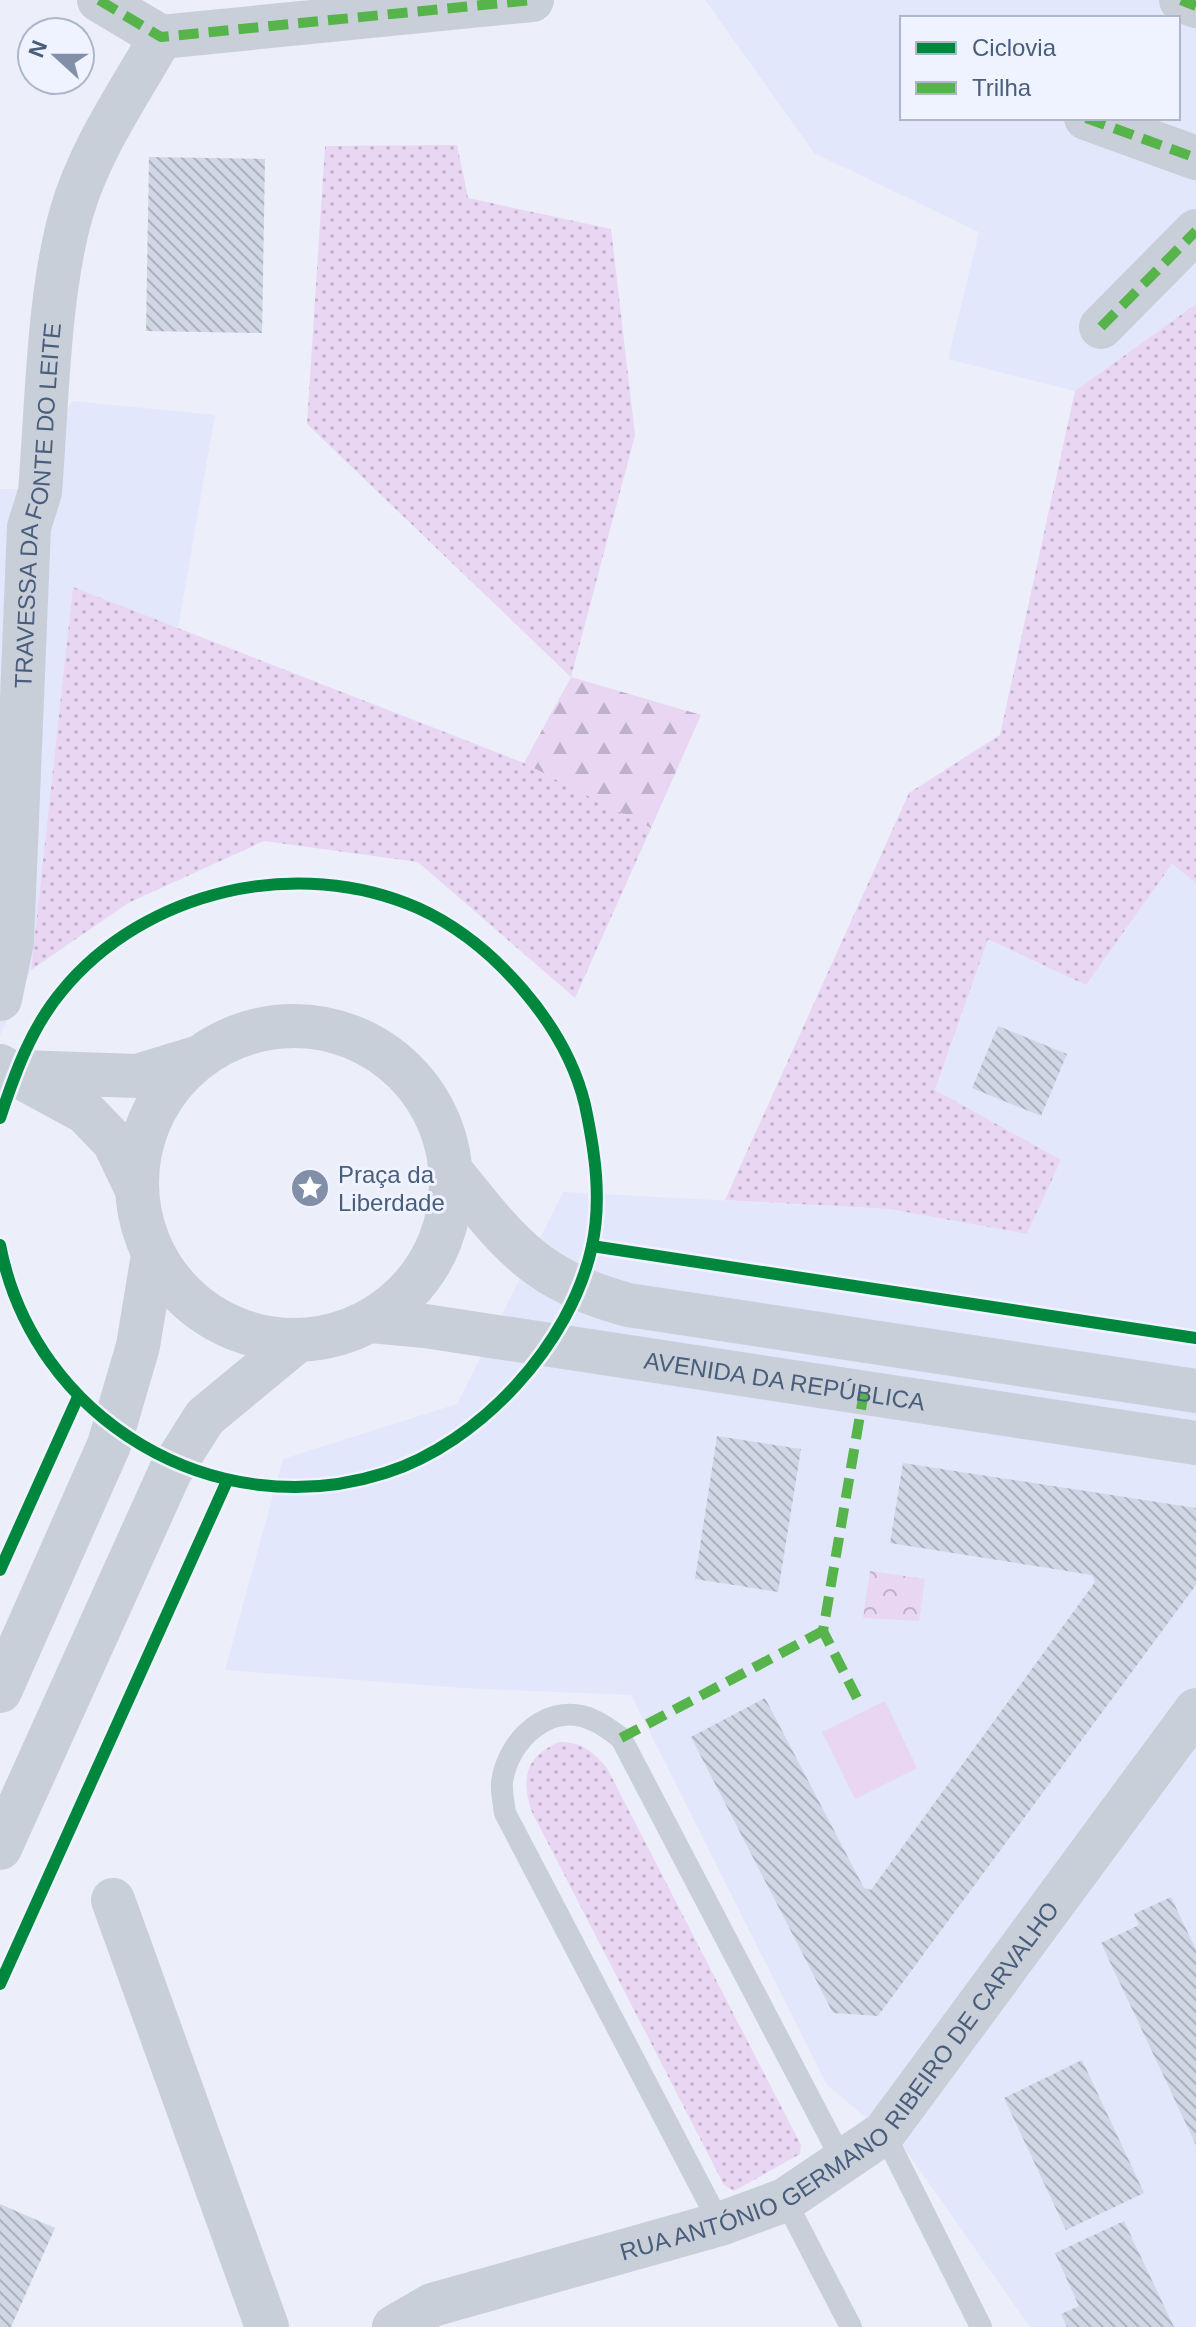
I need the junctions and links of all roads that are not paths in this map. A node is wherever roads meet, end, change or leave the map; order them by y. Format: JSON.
{"nodes":[{"id":1,"x":99,"y":0,"type":"edge"},
{"id":2,"x":532,"y":0,"type":"edge"},
{"id":3,"x":1181,"y":0,"type":"edge"},
{"id":4,"x":1196,"y":6,"type":"edge"},
{"id":5,"x":161,"y":37,"type":"junction"},
{"id":6,"x":1092,"y":120,"type":"edge"},
{"id":7,"x":1196,"y":158,"type":"edge"},
{"id":8,"x":1196,"y":231,"type":"edge"},
{"id":9,"x":1101,"y":327,"type":"dead end"},
{"id":10,"x":0,"y":999,"type":"edge"},
{"id":11,"x":196,"y":1058,"type":"junction"},
{"id":12,"x":8,"y":1069,"type":"edge"},
{"id":13,"x":451,"y":1171,"type":"junction"},
{"id":14,"x":136,"y":1188,"type":"junction"},
{"id":15,"x":153,"y":1255,"type":"junction"},
{"id":16,"x":371,"y":1321,"type":"junction"},
{"id":17,"x":297,"y":1341,"type":"junction"},
{"id":18,"x":1196,"y":1391,"type":"edge"},
{"id":19,"x":1196,"y":1443,"type":"edge"},
{"id":20,"x":0,"y":1691,"type":"edge"},
{"id":21,"x":1193,"y":1725,"type":"edge"},
{"id":22,"x":0,"y":1848,"type":"edge"},
{"id":23,"x":113,"y":1900,"type":"dead end"},
{"id":24,"x":884,"y":2133,"type":"junction"},
{"id":25,"x":843,"y":2162,"type":"junction"},
{"id":26,"x":785,"y":2200,"type":"junction"},
{"id":27,"x":720,"y":2224,"type":"junction"},
{"id":28,"x":267,"y":2327,"type":"edge"},
{"id":29,"x":394,"y":2327,"type":"edge"},
{"id":30,"x":851,"y":2327,"type":"edge"},
{"id":31,"x":981,"y":2327,"type":"edge"}],
"edges":[{"from":1,"to":5,"type":"street"},
{"from":2,"to":5,"type":"street"},
{"from":3,"to":4,"type":"street"},
{"from":5,"to":10,"type":"street","name":"TRAVESSA DA FONTE DO LEITE"},
{"from":6,"to":7,"type":"street"},
{"from":8,"to":9,"type":"street"},
{"from":11,"to":12,"type":"street"},
{"from":11,"to":13,"type":"street"},
{"from":11,"to":14,"type":"street"},
{"from":12,"to":14,"type":"street"},
{"from":13,"to":16,"type":"street"},
{"from":13,"to":18,"type":"street","name":"AVENIDA DA REPÚBLICA"},
{"from":14,"to":15,"type":"street"},
{"from":15,"to":17,"type":"street"},
{"from":15,"to":20,"type":"street"},
{"from":16,"to":17,"type":"street"},
{"from":16,"to":19,"type":"street","name":"AVENIDA DA REPÚBLICA"},
{"from":17,"to":22,"type":"street"},
{"from":21,"to":24,"type":"street","name":"RUA ANTÓNIO GERMANO RIBEIRO DE CARVALHO"},
{"from":23,"to":28,"type":"street"},
{"from":24,"to":25,"type":"street","name":"RUA ANTÓNIO GERMANO RIBEIRO DE CARVALHO"},
{"from":24,"to":31,"type":"lane"},
{"from":25,"to":26,"type":"street","name":"RUA ANTÓNIO GERMANO RIBEIRO DE CARVALHO"},
{"from":25,"to":27,"type":"lane"},
{"from":26,"to":27,"type":"street","name":"RUA ANTÓNIO GERMANO RIBEIRO DE CARVALHO"},
{"from":26,"to":30,"type":"lane"},
{"from":27,"to":29,"type":"street","name":"RUA ANTÓNIO GERMANO RIBEIRO DE CARVALHO"}]}
